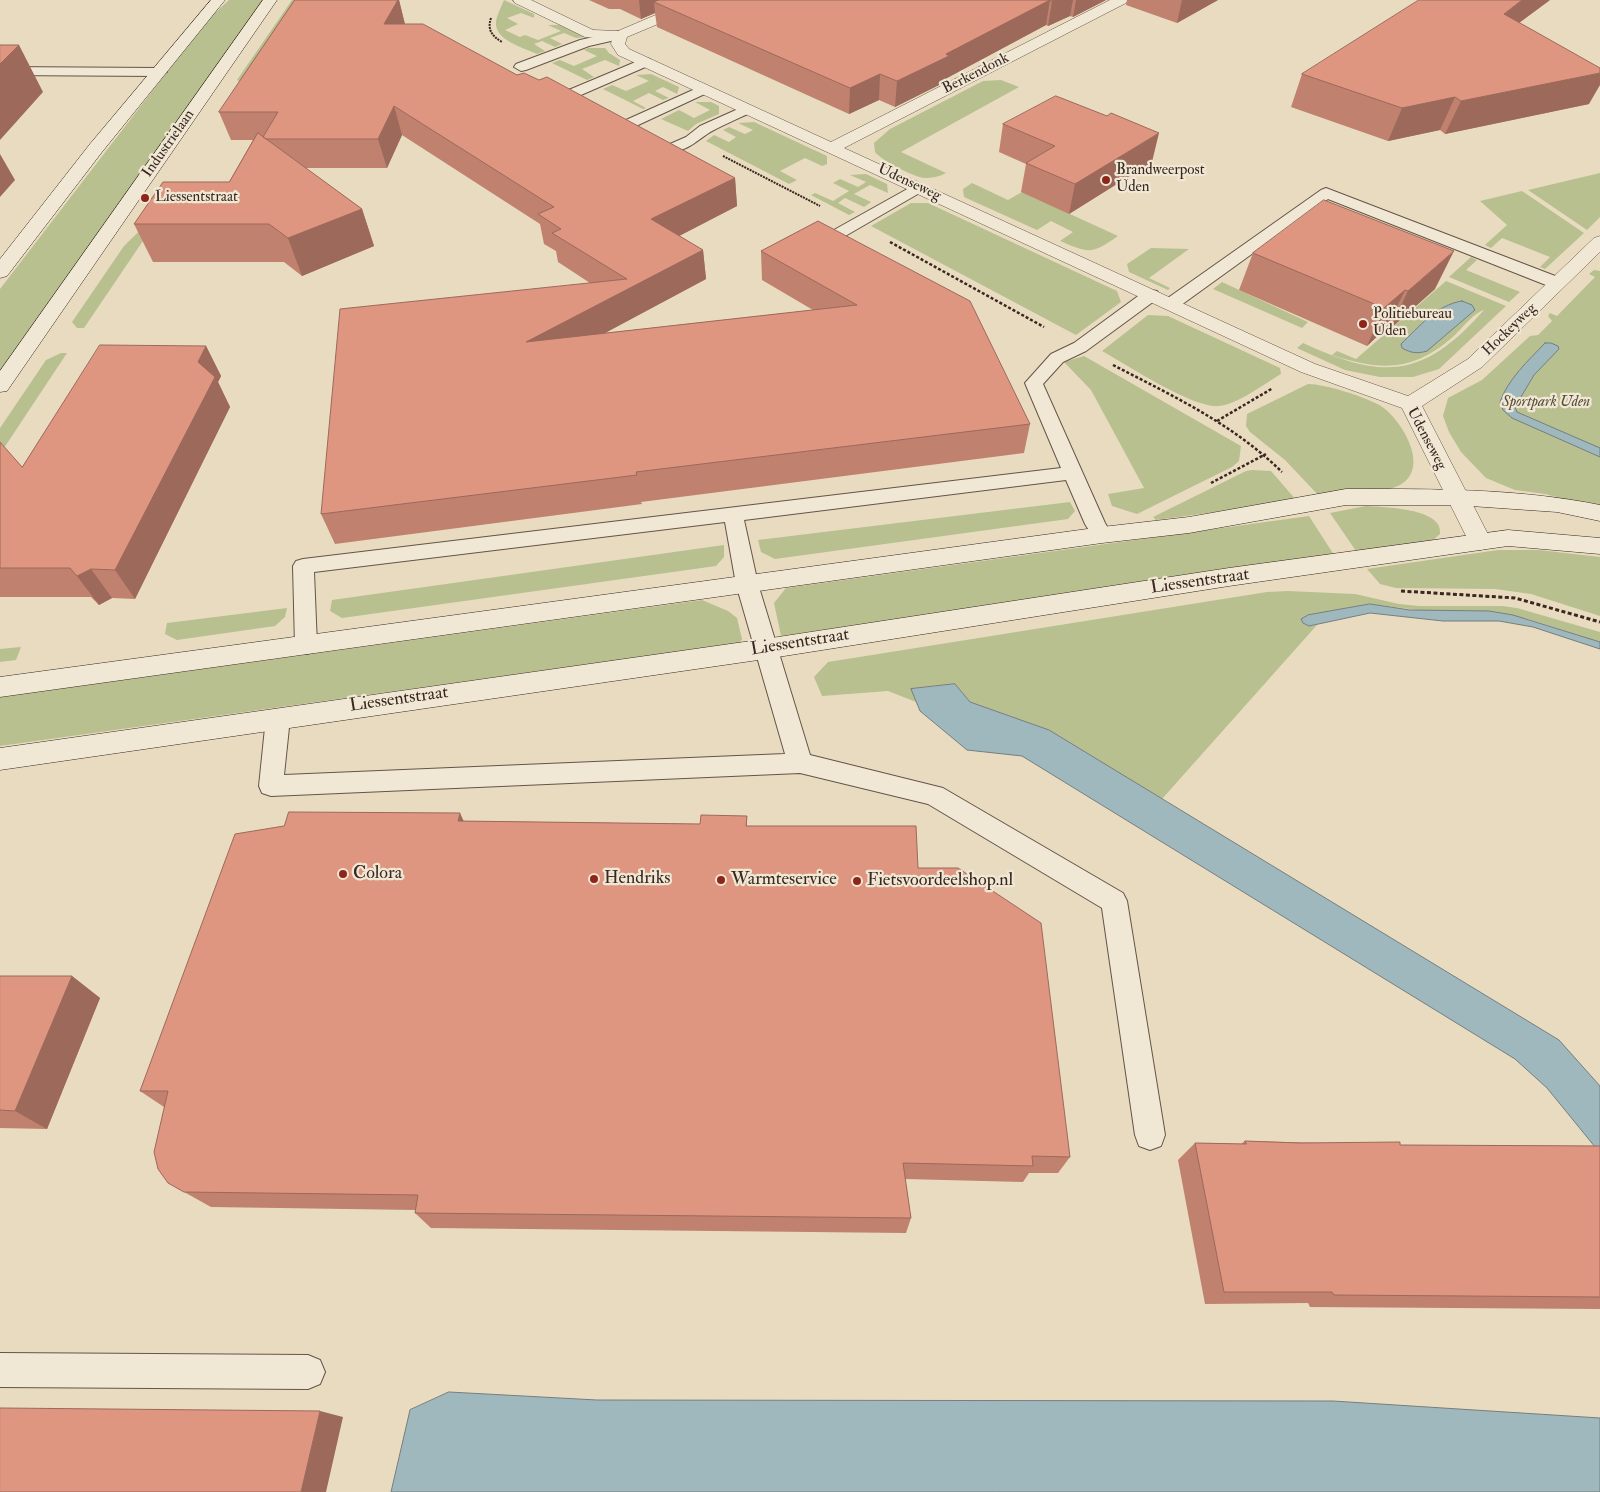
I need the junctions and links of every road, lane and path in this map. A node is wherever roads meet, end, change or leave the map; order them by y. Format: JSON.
{"nodes":[{"id":1,"x":218,"y":0,"type":"edge"},
{"id":2,"x":270,"y":0,"type":"edge"},
{"id":3,"x":520,"y":0,"type":"edge"},
{"id":4,"x":703,"y":0,"type":"edge"},
{"id":5,"x":1121,"y":0,"type":"edge"},
{"id":6,"x":491,"y":16,"type":"dead end"},
{"id":7,"x":620,"y":35,"type":"junction"},
{"id":8,"x":538,"y":60,"type":"junction"},
{"id":9,"x":645,"y":62,"type":"junction"},
{"id":10,"x":521,"y":67,"type":"dead end"},
{"id":11,"x":0,"y":71,"type":"edge"},
{"id":12,"x":160,"y":72,"type":"junction"},
{"id":13,"x":704,"y":89,"type":"junction"},
{"id":14,"x":569,"y":95,"type":"edge"},
{"id":15,"x":747,"y":109,"type":"junction"},
{"id":16,"x":631,"y":124,"type":"edge"},
{"id":17,"x":691,"y":140,"type":"junction"},
{"id":18,"x":675,"y":147,"type":"edge"},
{"id":19,"x":832,"y":148,"type":"junction"},
{"id":20,"x":918,"y":188,"type":"junction"},
{"id":21,"x":854,"y":224,"type":"junction"},
{"id":22,"x":1600,"y":242,"type":"edge"},
{"id":23,"x":822,"y":243,"type":"edge"},
{"id":24,"x":0,"y":272,"type":"edge"},
{"id":25,"x":1557,"y":284,"type":"junction"},
{"id":26,"x":1151,"y":295,"type":"junction"},
{"id":27,"x":1171,"y":304,"type":"junction"},
{"id":28,"x":1080,"y":347,"type":"junction"},
{"id":29,"x":1308,"y":368,"type":"junction"},
{"id":30,"x":0,"y":386,"type":"edge"},
{"id":31,"x":1410,"y":404,"type":"junction"},
{"id":32,"x":1217,"y":421,"type":"junction"},
{"id":33,"x":1073,"y":473,"type":"junction"},
{"id":34,"x":1456,"y":497,"type":"junction"},
{"id":35,"x":1309,"y":504,"type":"junction"},
{"id":36,"x":734,"y":513,"type":"junction"},
{"id":37,"x":1600,"y":513,"type":"edge"},
{"id":38,"x":1102,"y":535,"type":"junction"},
{"id":39,"x":1480,"y":542,"type":"junction"},
{"id":40,"x":1600,"y":546,"type":"edge"},
{"id":41,"x":1353,"y":561,"type":"junction"},
{"id":42,"x":747,"y":584,"type":"junction"},
{"id":43,"x":1600,"y":622,"type":"edge"},
{"id":44,"x":306,"y":646,"type":"junction"},
{"id":45,"x":765,"y":649,"type":"junction"},
{"id":46,"x":0,"y":687,"type":"edge"},
{"id":47,"x":278,"y":718,"type":"junction"},
{"id":48,"x":0,"y":759,"type":"edge"},
{"id":49,"x":800,"y":763,"type":"junction"},
{"id":50,"x":1150,"y":1135,"type":"dead end"},
{"id":51,"x":0,"y":1370,"type":"edge"},
{"id":52,"x":308,"y":1372,"type":"dead end"}],
"edges":[{"from":1,"to":12,"type":"street"},
{"from":2,"to":30,"type":"street","name":"Industrielaan"},
{"from":3,"to":7,"type":"street"},
{"from":4,"to":7,"type":"street"},
{"from":5,"to":19,"type":"street","name":"Berkendonk"},
{"from":6,"to":8,"type":"path"},
{"from":7,"to":8,"type":"lane"},
{"from":7,"to":9,"type":"street","name":"Udenseweg"},
{"from":8,"to":10,"type":"lane"},
{"from":9,"to":13,"type":"street","name":"Udenseweg"},
{"from":9,"to":14,"type":"lane"},
{"from":11,"to":12,"type":"lane"},
{"from":12,"to":24,"type":"street"},
{"from":13,"to":15,"type":"street","name":"Udenseweg"},
{"from":13,"to":16,"type":"lane"},
{"from":15,"to":17,"type":"lane"},
{"from":15,"to":19,"type":"street","name":"Udenseweg"},
{"from":17,"to":18,"type":"lane"},
{"from":17,"to":21,"type":"path"},
{"from":19,"to":20,"type":"street","name":"Udenseweg"},
{"from":20,"to":21,"type":"lane"},
{"from":20,"to":26,"type":"street","name":"Udenseweg"},
{"from":21,"to":23,"type":"lane"},
{"from":21,"to":28,"type":"path"},
{"from":22,"to":25,"type":"street","name":"Hockeyweg"},
{"from":25,"to":27,"type":"lane"},
{"from":25,"to":31,"type":"street","name":"Hockeyweg"},
{"from":26,"to":27,"type":"street","name":"Udenseweg"},
{"from":26,"to":28,"type":"lane"},
{"from":27,"to":29,"type":"street","name":"Udenseweg"},
{"from":28,"to":32,"type":"path"},
{"from":28,"to":33,"type":"lane"},
{"from":29,"to":31,"type":"street","name":"Udenseweg"},
{"from":29,"to":32,"type":"path"},
{"from":31,"to":34,"type":"street","name":"Udenseweg"},
{"from":32,"to":35,"type":"path"},
{"from":33,"to":36,"type":"lane"},
{"from":33,"to":38,"type":"lane"},
{"from":34,"to":35,"type":"street"},
{"from":34,"to":37,"type":"street"},
{"from":34,"to":39,"type":"street","name":"Udenseweg"},
{"from":35,"to":38,"type":"street"},
{"from":36,"to":42,"type":"lane"},
{"from":36,"to":44,"type":"lane"},
{"from":38,"to":42,"type":"street"},
{"from":39,"to":40,"type":"street","name":"Liessentstraat"},
{"from":39,"to":41,"type":"street","name":"Liessentstraat"},
{"from":41,"to":43,"type":"path"},
{"from":41,"to":45,"type":"street","name":"Liessentstraat"},
{"from":42,"to":44,"type":"street"},
{"from":42,"to":45,"type":"lane"},
{"from":44,"to":46,"type":"street"},
{"from":45,"to":47,"type":"street","name":"Liessentstraat"},
{"from":45,"to":49,"type":"lane"},
{"from":47,"to":48,"type":"street","name":"Liessentstraat"},
{"from":47,"to":49,"type":"lane"},
{"from":49,"to":50,"type":"lane"},
{"from":51,"to":52,"type":"lane"}]}
